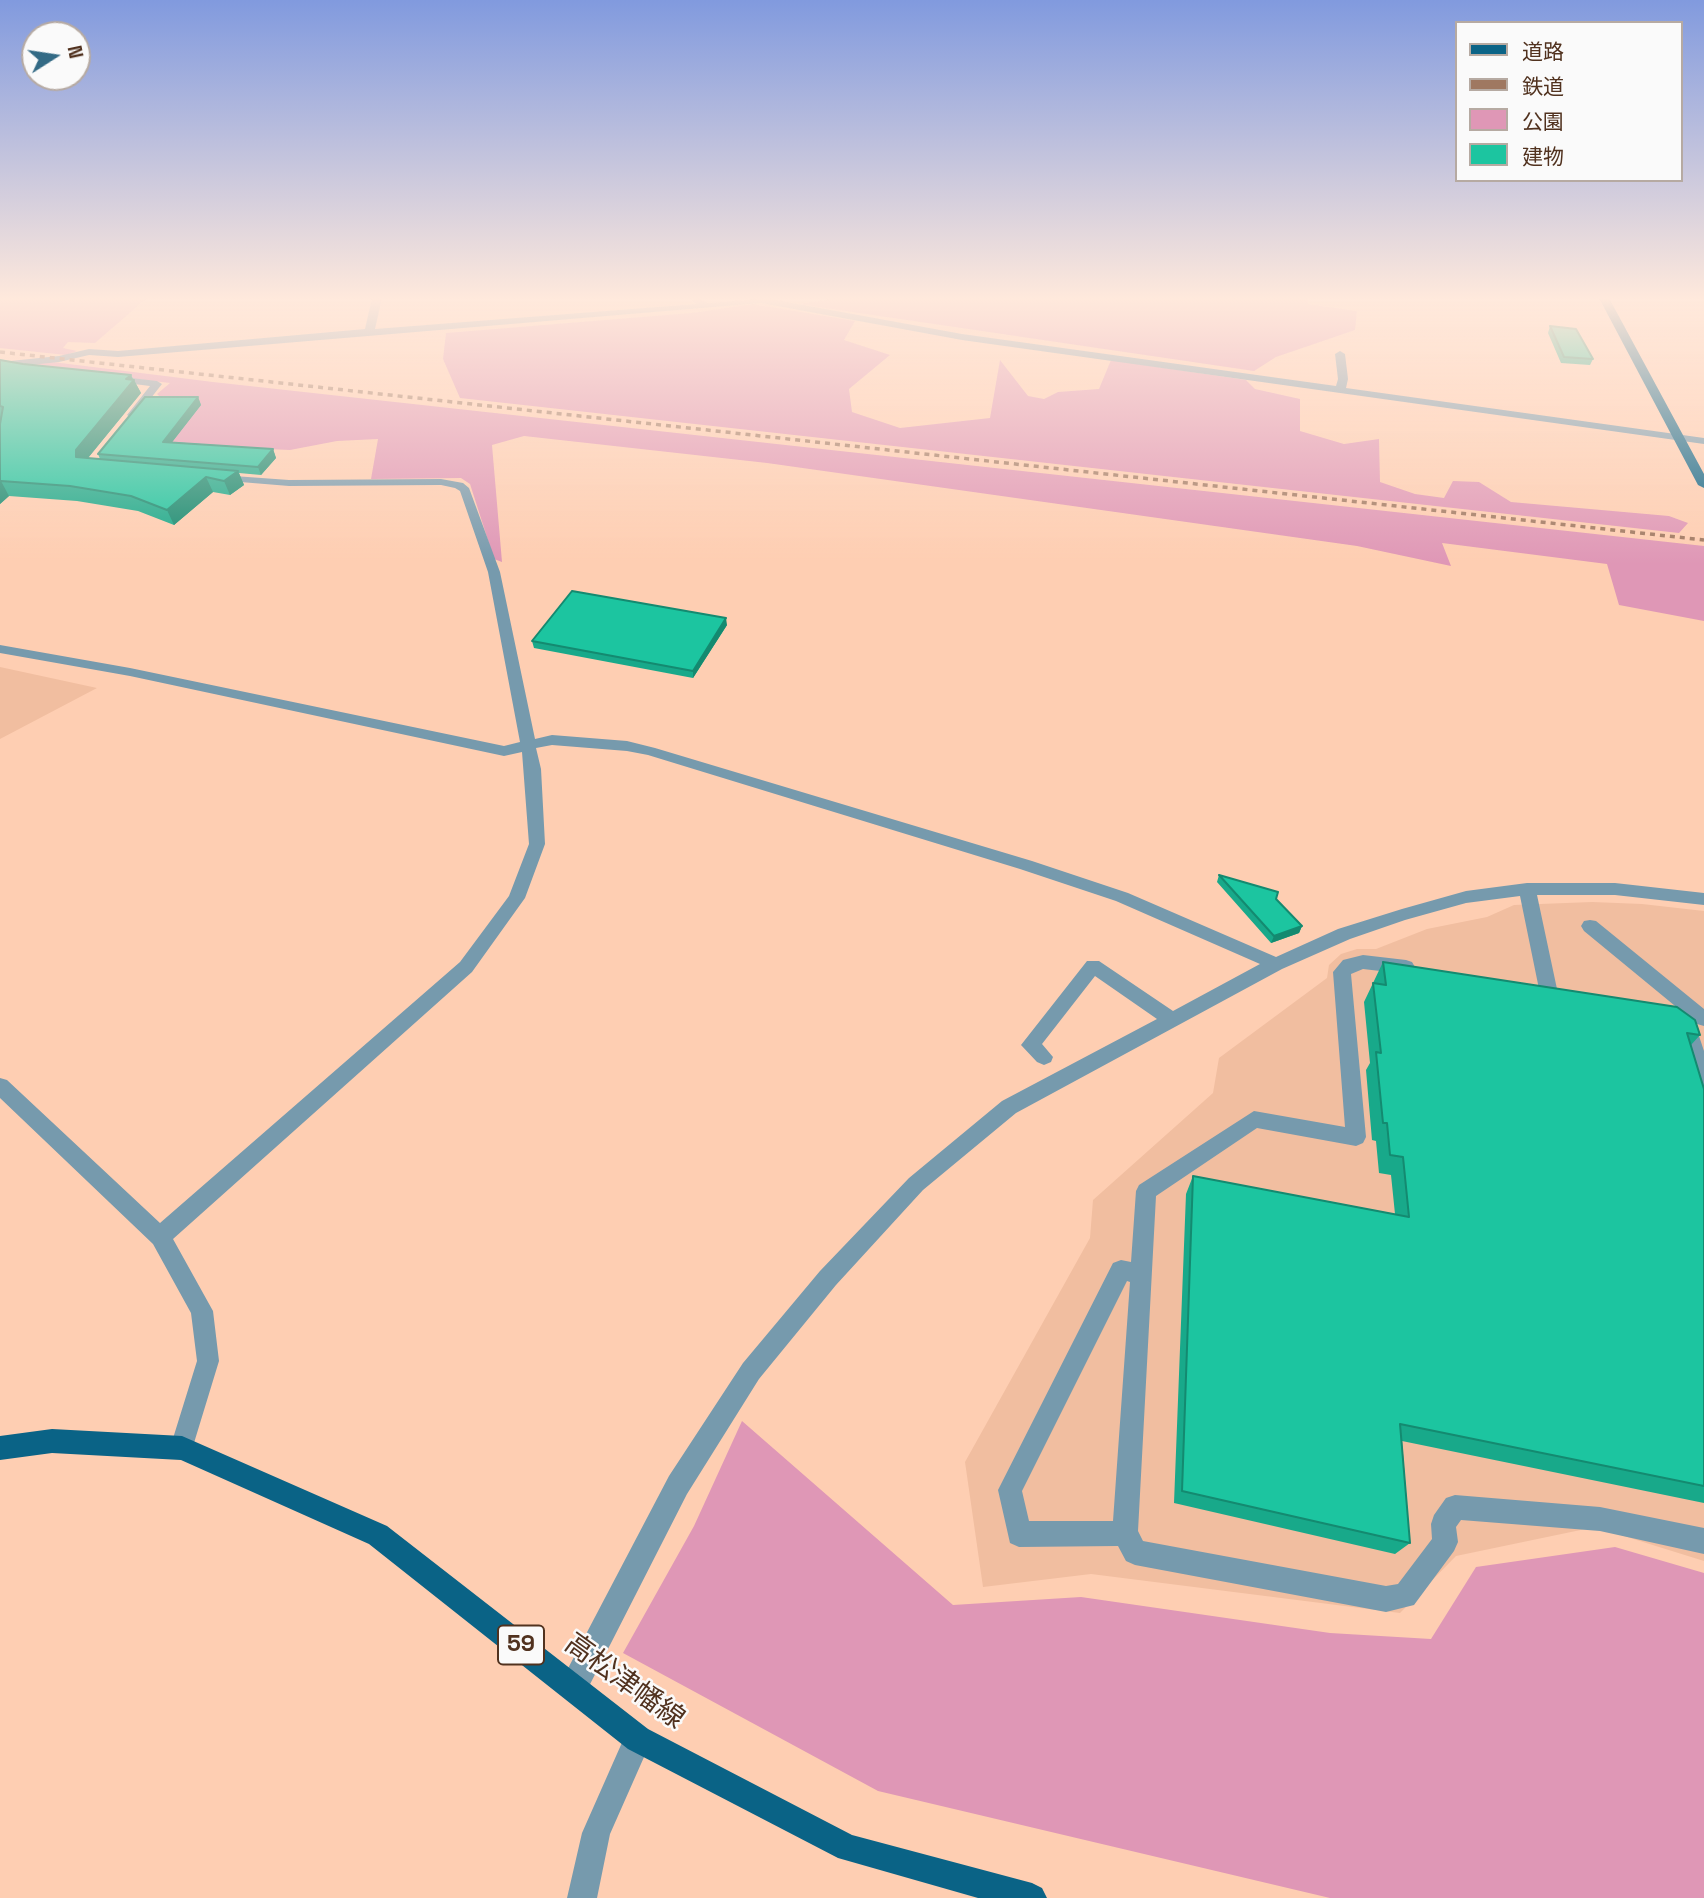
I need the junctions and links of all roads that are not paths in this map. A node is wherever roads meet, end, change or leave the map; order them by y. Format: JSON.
{"nodes":[{"id":1,"x":155,"y":387,"type":"edge"},
{"id":2,"x":1322,"y":387,"type":"edge"},
{"id":3,"x":1652,"y":387,"type":"edge"},
{"id":4,"x":1340,"y":389,"type":"joint"},
{"id":5,"x":123,"y":426,"type":"edge"},
{"id":6,"x":1680,"y":439,"type":"junction"},
{"id":7,"x":1704,"y":441,"type":"edge"},
{"id":8,"x":209,"y":477,"type":"edge"},
{"id":9,"x":1704,"y":485,"type":"edge"},
{"id":10,"x":0,"y":649,"type":"edge"},
{"id":11,"x":527,"y":744,"type":"junction"},
{"id":12,"x":1527,"y":890,"type":"junction"},
{"id":13,"x":1704,"y":899,"type":"edge"},
{"id":14,"x":1590,"y":926,"type":"dead end"},
{"id":15,"x":1276,"y":964,"type":"junction"},
{"id":16,"x":1425,"y":970,"type":"edge"},
{"id":17,"x":1548,"y":989,"type":"edge"},
{"id":18,"x":1699,"y":1015,"type":"edge"},
{"id":19,"x":1172,"y":1020,"type":"junction"},
{"id":20,"x":1044,"y":1057,"type":"dead end"},
{"id":21,"x":1704,"y":1082,"type":"edge"},
{"id":22,"x":0,"y":1086,"type":"edge"},
{"id":23,"x":160,"y":1237,"type":"junction"},
{"id":24,"x":1141,"y":1274,"type":"junction"},
{"id":25,"x":0,"y":1448,"type":"edge"},
{"id":26,"x":182,"y":1448,"type":"junction"},
{"id":27,"x":1125,"y":1533,"type":"junction"},
{"id":28,"x":1704,"y":1541,"type":"edge"},
{"id":29,"x":574,"y":1686,"type":"junction"},
{"id":30,"x":638,"y":1739,"type":"junction"},
{"id":31,"x":582,"y":1898,"type":"edge"},
{"id":32,"x":1032,"y":1898,"type":"edge"}],
"edges":[{"from":1,"to":5,"type":"street"},
{"from":2,"to":4,"type":"street"},
{"from":3,"to":6,"type":"main road"},
{"from":4,"to":6,"type":"street"},
{"from":6,"to":7,"type":"street"},
{"from":6,"to":9,"type":"main road"},
{"from":8,"to":11,"type":"street"},
{"from":10,"to":11,"type":"street"},
{"from":11,"to":15,"type":"street"},
{"from":11,"to":23,"type":"street"},
{"from":12,"to":13,"type":"street"},
{"from":12,"to":15,"type":"street"},
{"from":12,"to":17,"type":"street"},
{"from":14,"to":18,"type":"street"},
{"from":15,"to":19,"type":"street"},
{"from":16,"to":24,"type":"street"},
{"from":18,"to":21,"type":"street"},
{"from":19,"to":20,"type":"street"},
{"from":19,"to":29,"type":"street"},
{"from":22,"to":23,"type":"street"},
{"from":23,"to":26,"type":"street"},
{"from":24,"to":27,"type":"street"},
{"from":24,"to":27,"type":"street"},
{"from":25,"to":26,"type":"main road","name":"高松津幡線","number":"59"},
{"from":26,"to":29,"type":"main road","name":"高松津幡線","number":"59"},
{"from":27,"to":28,"type":"street"},
{"from":29,"to":30,"type":"main road","name":"高松津幡線","number":"59"},
{"from":30,"to":31,"type":"street"},
{"from":30,"to":32,"type":"main road","name":"高松津幡線","number":"59"}]}
